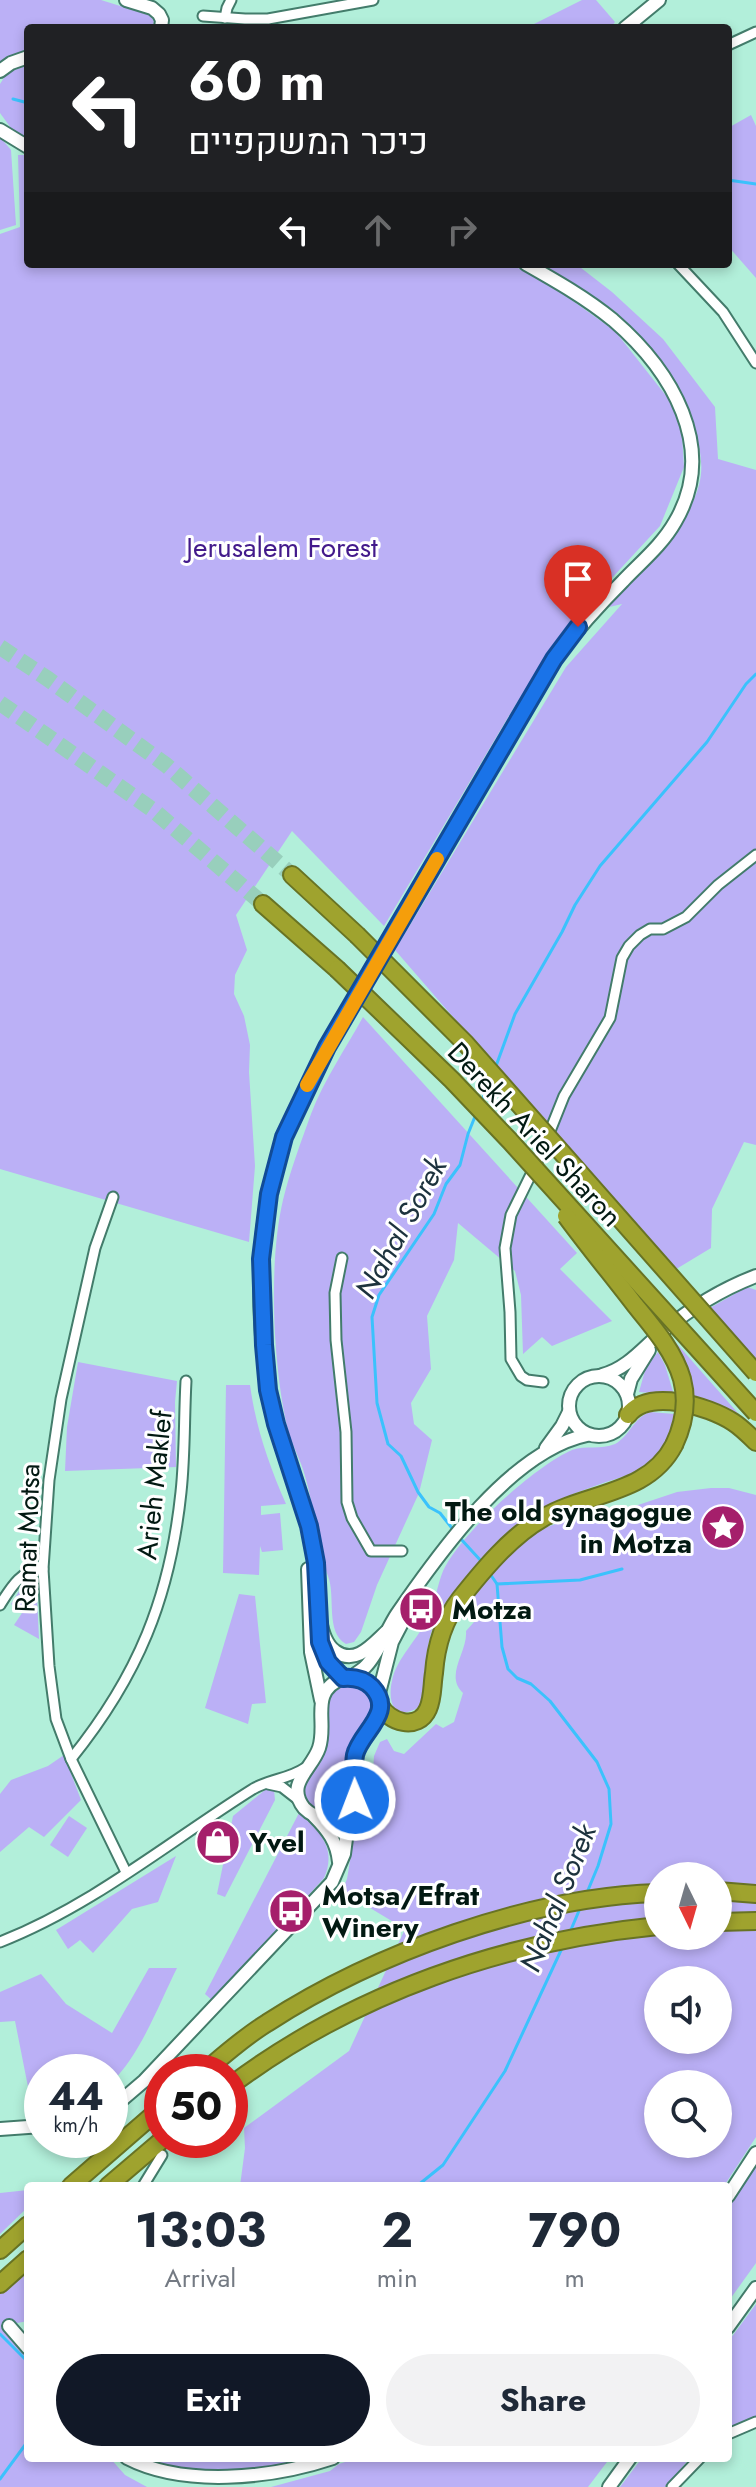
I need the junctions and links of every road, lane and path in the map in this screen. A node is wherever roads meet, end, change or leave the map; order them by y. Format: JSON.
{"nodes":[{"id":1,"x":126,"y":0,"type":"edge"},
{"id":2,"x":231,"y":0,"type":"edge"},
{"id":3,"x":373,"y":0,"type":"edge"},
{"id":4,"x":659,"y":0,"type":"edge"},
{"id":5,"x":203,"y":16,"type":"dead end"},
{"id":6,"x":225,"y":18,"type":"junction"},
{"id":7,"x":162,"y":24,"type":"edge"},
{"id":8,"x":630,"y":24,"type":"edge"},
{"id":9,"x":756,"y":32,"type":"edge"},
{"id":10,"x":732,"y":43,"type":"edge"},
{"id":11,"x":24,"y":58,"type":"edge"},
{"id":12,"x":0,"y":71,"type":"edge"},
{"id":13,"x":0,"y":130,"type":"edge"},
{"id":14,"x":24,"y":145,"type":"edge"},
{"id":15,"x":533,"y":268,"type":"edge"},
{"id":16,"x":682,"y":268,"type":"edge"},
{"id":17,"x":756,"y":363,"type":"edge"},
{"id":18,"x":756,"y":855,"type":"edge"},
{"id":19,"x":292,"y":875,"type":"tunnel mouth"},
{"id":20,"x":263,"y":904,"type":"tunnel mouth"},
{"id":21,"x":510,"y":1141,"type":"junction"},
{"id":22,"x":113,"y":1197,"type":"dead end"},
{"id":23,"x":342,"y":1258,"type":"dead end"},
{"id":24,"x":756,"y":1276,"type":"edge"},
{"id":25,"x":663,"y":1331,"type":"junction"},
{"id":26,"x":756,"y":1373,"type":"edge"},
{"id":27,"x":597,"y":1376,"type":"junction"},
{"id":28,"x":186,"y":1381,"type":"dead end"},
{"id":29,"x":543,"y":1382,"type":"dead end"},
{"id":30,"x":627,"y":1394,"type":"junction"},
{"id":31,"x":569,"y":1412,"type":"junction"},
{"id":32,"x":756,"y":1413,"type":"edge"},
{"id":33,"x":628,"y":1415,"type":"junction"},
{"id":34,"x":587,"y":1435,"type":"junction"},
{"id":35,"x":756,"y":1442,"type":"edge"},
{"id":36,"x":539,"y":1457,"type":"junction"},
{"id":37,"x":298,"y":1490,"type":"junction"},
{"id":38,"x":402,"y":1551,"type":"dead end"},
{"id":39,"x":43,"y":1569,"type":"junction"},
{"id":40,"x":423,"y":1580,"type":"junction"},
{"id":41,"x":0,"y":1605,"type":"edge"},
{"id":42,"x":319,"y":1608,"type":"junction"},
{"id":43,"x":386,"y":1632,"type":"junction"},
{"id":44,"x":349,"y":1678,"type":"junction"},
{"id":45,"x":321,"y":1700,"type":"junction"},
{"id":46,"x":379,"y":1701,"type":"junction"},
{"id":47,"x":71,"y":1759,"type":"junction"},
{"id":48,"x":308,"y":1767,"type":"junction"},
{"id":49,"x":257,"y":1787,"type":"junction"},
{"id":50,"x":300,"y":1801,"type":"junction"},
{"id":51,"x":350,"y":1808,"type":"junction"},
{"id":52,"x":312,"y":1814,"type":"junction"},
{"id":53,"x":339,"y":1869,"type":"junction"},
{"id":54,"x":126,"y":1872,"type":"junction"},
{"id":55,"x":732,"y":1892,"type":"edge"},
{"id":56,"x":644,"y":1894,"type":"edge"},
{"id":57,"x":756,"y":1894,"type":"edge"},
{"id":58,"x":756,"y":1921,"type":"edge"},
{"id":59,"x":732,"y":1922,"type":"edge"},
{"id":60,"x":644,"y":1927,"type":"edge"},
{"id":61,"x":0,"y":1942,"type":"edge"},
{"id":62,"x":226,"y":2054,"type":"edge"},
{"id":63,"x":248,"y":2073,"type":"edge"},
{"id":64,"x":128,"y":2095,"type":"edge"},
{"id":65,"x":144,"y":2123,"type":"edge"},
{"id":66,"x":24,"y":2127,"type":"edge"},
{"id":67,"x":0,"y":2129,"type":"edge"},
{"id":68,"x":756,"y":2153,"type":"edge"},
{"id":69,"x":148,"y":2158,"type":"edge"},
{"id":70,"x":157,"y":2158,"type":"edge"},
{"id":71,"x":76,"y":2182,"type":"edge"},
{"id":72,"x":114,"y":2182,"type":"edge"},
{"id":73,"x":145,"y":2182,"type":"edge"},
{"id":74,"x":732,"y":2190,"type":"edge"},
{"id":75,"x":24,"y":2229,"type":"edge"},
{"id":76,"x":0,"y":2250,"type":"edge"},
{"id":77,"x":24,"y":2263,"type":"edge"},
{"id":78,"x":0,"y":2284,"type":"edge"},
{"id":79,"x":756,"y":2288,"type":"edge"},
{"id":80,"x":732,"y":2321,"type":"edge"},
{"id":81,"x":9,"y":2326,"type":"dead end"},
{"id":82,"x":24,"y":2343,"type":"edge"},
{"id":83,"x":756,"y":2422,"type":"edge"},
{"id":84,"x":732,"y":2432,"type":"edge"},
{"id":85,"x":132,"y":2462,"type":"edge"},
{"id":86,"x":319,"y":2462,"type":"edge"},
{"id":87,"x":627,"y":2462,"type":"edge"},
{"id":88,"x":696,"y":2462,"type":"edge"},
{"id":89,"x":609,"y":2487,"type":"edge"},
{"id":90,"x":672,"y":2487,"type":"edge"}],
"edges":[{"from":1,"to":7,"type":"main road"},
{"from":2,"to":6,"type":"street"},
{"from":3,"to":6,"type":"street"},
{"from":4,"to":8,"type":"main road"},
{"from":5,"to":6,"type":"street"},
{"from":9,"to":10,"type":"street"},
{"from":11,"to":12,"type":"main road"},
{"from":13,"to":14,"type":"main road"},
{"from":15,"to":37,"type":"main road"},
{"from":16,"to":17,"type":"street"},
{"from":18,"to":29,"type":"street"},
{"from":19,"to":26,"type":"highway","name":"Derekh Ariel Sharon","bridge":true},
{"from":20,"to":21,"type":"highway","name":"Derekh Ariel Sharon","bridge":true},
{"from":21,"to":32,"type":"highway","name":"Derekh Ariel Sharon","bridge":true},
{"from":21,"to":46,"type":"highway","bridge":true},
{"from":22,"to":39,"type":"street","name":"Ramat Motsa"},
{"from":23,"to":38,"type":"street"},
{"from":24,"to":25,"type":"main road"},
{"from":25,"to":27,"type":"main road"},
{"from":25,"to":30,"type":"main road"},
{"from":27,"to":30,"type":"main road"},
{"from":27,"to":31,"type":"main road"},
{"from":28,"to":47,"type":"street","name":"Arieh Maklef"},
{"from":30,"to":33,"type":"main road"},
{"from":31,"to":34,"type":"main road"},
{"from":31,"to":36,"type":"main road"},
{"from":33,"to":34,"type":"main road"},
{"from":33,"to":35,"type":"highway"},
{"from":34,"to":36,"type":"main road"},
{"from":36,"to":40,"type":"main road"},
{"from":37,"to":42,"type":"main road"},
{"from":37,"to":45,"type":"main road"},
{"from":39,"to":41,"type":"street"},
{"from":39,"to":47,"type":"street","name":"Ramat Motsa"},
{"from":40,"to":43,"type":"main road"},
{"from":40,"to":46,"type":"main road"},
{"from":42,"to":43,"type":"main road"},
{"from":42,"to":44,"type":"main road"},
{"from":43,"to":44,"type":"main road"},
{"from":44,"to":45,"type":"main road"},
{"from":44,"to":46,"type":"main road"},
{"from":45,"to":48,"type":"main road"},
{"from":46,"to":51,"type":"main road"},
{"from":47,"to":54,"type":"street","name":"Ramat Motsa"},
{"from":48,"to":49,"type":"street"},
{"from":48,"to":50,"type":"main road"},
{"from":49,"to":50,"type":"street"},
{"from":49,"to":54,"type":"street"},
{"from":50,"to":52,"type":"main road"},
{"from":51,"to":52,"type":"main road"},
{"from":51,"to":53,"type":"main road"},
{"from":52,"to":53,"type":"main road"},
{"from":53,"to":64,"type":"main road"},
{"from":54,"to":61,"type":"street"},
{"from":55,"to":57,"type":"highway"},
{"from":56,"to":62,"type":"highway"},
{"from":58,"to":59,"type":"highway"},
{"from":60,"to":63,"type":"highway"},
{"from":65,"to":71,"type":"highway"},
{"from":66,"to":67,"type":"main road"},
{"from":68,"to":74,"type":"main road"},
{"from":69,"to":72,"type":"highway"},
{"from":70,"to":73,"type":"street"},
{"from":75,"to":76,"type":"highway"},
{"from":77,"to":78,"type":"highway"},
{"from":79,"to":80,"type":"main road"},
{"from":81,"to":82,"type":"main road"},
{"from":83,"to":84,"type":"street"},
{"from":85,"to":86,"type":"main road"},
{"from":87,"to":89,"type":"main road"},
{"from":88,"to":90,"type":"street"}]}
